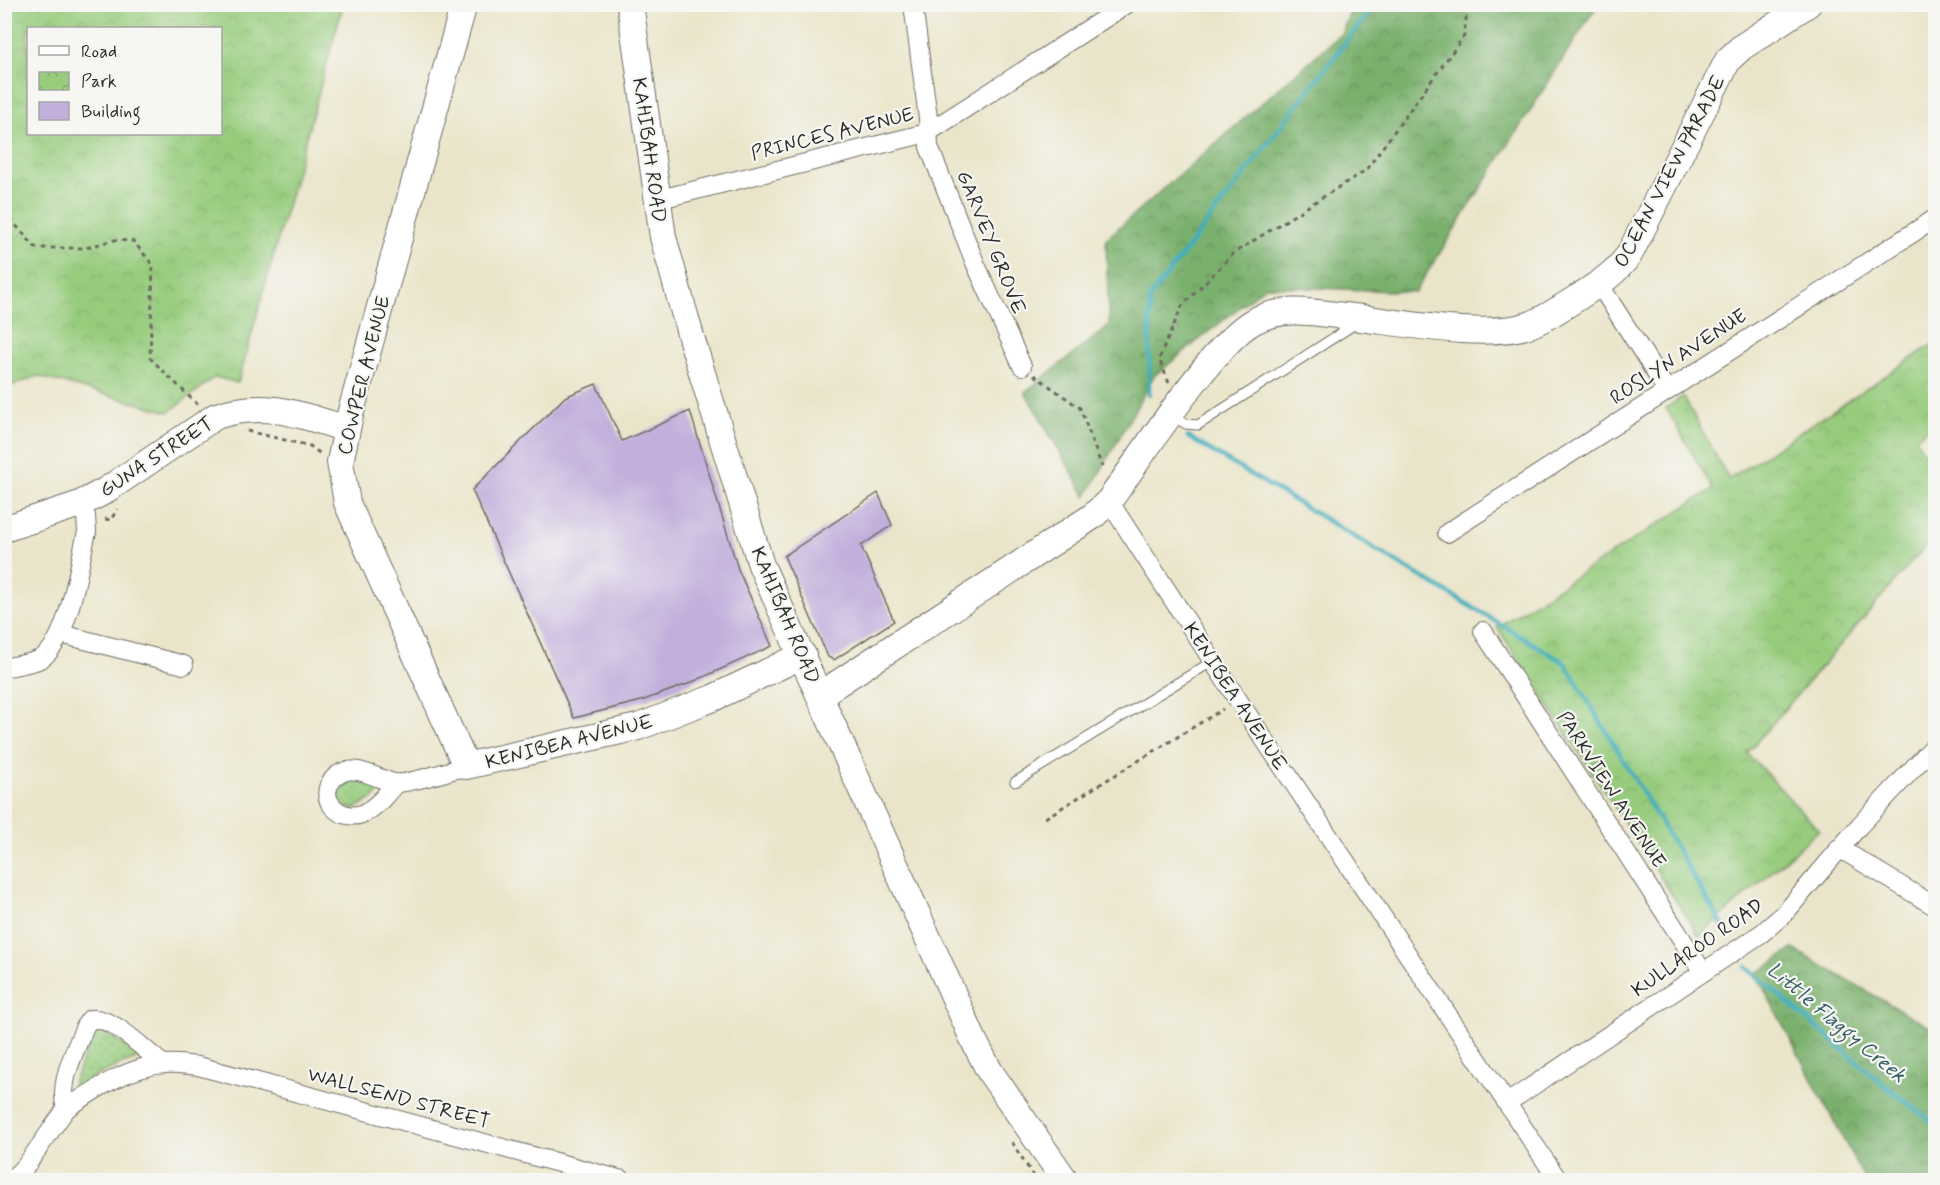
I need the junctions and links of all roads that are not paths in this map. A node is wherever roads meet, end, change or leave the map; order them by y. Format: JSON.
{"nodes":[{"id":1,"x":464,"y":4,"type":"edge"},
{"id":2,"x":630,"y":4,"type":"edge"},
{"id":3,"x":914,"y":4,"type":"edge"},
{"id":4,"x":1127,"y":4,"type":"edge"},
{"id":5,"x":1808,"y":4,"type":"edge"},
{"id":6,"x":927,"y":132,"type":"junction"},
{"id":7,"x":656,"y":200,"type":"junction"},
{"id":8,"x":1935,"y":218,"type":"edge"},
{"id":9,"x":1599,"y":284,"type":"junction"},
{"id":10,"x":1368,"y":318,"type":"junction"},
{"id":11,"x":1022,"y":366,"type":"road end"},
{"id":12,"x":1666,"y":389,"type":"junction"},
{"id":13,"x":1175,"y":410,"type":"junction"},
{"id":14,"x":346,"y":429,"type":"junction"},
{"id":15,"x":1109,"y":501,"type":"junction"},
{"id":16,"x":80,"y":504,"type":"junction"},
{"id":17,"x":4,"y":529,"type":"edge"},
{"id":18,"x":1447,"y":533,"type":"dead end"},
{"id":19,"x":1483,"y":631,"type":"dead end"},
{"id":20,"x":61,"y":634,"type":"junction"},
{"id":21,"x":803,"y":655,"type":"junction"},
{"id":22,"x":1213,"y":662,"type":"junction"},
{"id":23,"x":184,"y":665,"type":"dead end"},
{"id":24,"x":4,"y":668,"type":"edge"},
{"id":25,"x":820,"y":696,"type":"junction"},
{"id":26,"x":1935,"y":744,"type":"edge"},
{"id":27,"x":466,"y":766,"type":"junction"},
{"id":28,"x":1015,"y":782,"type":"dead end"},
{"id":29,"x":396,"y":783,"type":"dead end"},
{"id":30,"x":1839,"y":848,"type":"junction"},
{"id":31,"x":1935,"y":907,"type":"edge"},
{"id":32,"x":1703,"y":972,"type":"junction"},
{"id":33,"x":163,"y":1064,"type":"junction"},
{"id":34,"x":1507,"y":1103,"type":"junction"},
{"id":35,"x":66,"y":1109,"type":"junction"},
{"id":36,"x":10,"y":1180,"type":"edge"},
{"id":37,"x":622,"y":1180,"type":"edge"},
{"id":38,"x":1065,"y":1180,"type":"edge"},
{"id":39,"x":1558,"y":1180,"type":"edge"}],
"edges":[{"from":1,"to":14,"type":"main road","name":"COWPER AVENUE"},
{"from":2,"to":7,"type":"main road","name":"KAHIBAH ROAD"},
{"from":3,"to":6,"type":"street","name":"GARVEY GROVE"},
{"from":4,"to":6,"type":"street","name":"PRINCES AVENUE"},
{"from":5,"to":9,"type":"main road","name":"OCEAN VIEW PARADE"},
{"from":6,"to":7,"type":"street","name":"PRINCES AVENUE"},
{"from":6,"to":11,"type":"street","name":"GARVEY GROVE"},
{"from":7,"to":21,"type":"main road","name":"KAHIBAH ROAD"},
{"from":8,"to":12,"type":"street","name":"ROSLYN AVENUE"},
{"from":9,"to":10,"type":"main road","name":"OCEAN VIEW PARADE"},
{"from":9,"to":12,"type":"street"},
{"from":10,"to":13,"type":"lane"},
{"from":10,"to":13,"type":"main road","name":"OCEAN VIEW PARADE"},
{"from":12,"to":18,"type":"street","name":"ROSLYN AVENUE"},
{"from":13,"to":15,"type":"main road","name":"OCEAN VIEW PARADE"},
{"from":14,"to":16,"type":"main road","name":"GUNA STREET"},
{"from":14,"to":27,"type":"main road","name":"COWPER AVENUE"},
{"from":15,"to":22,"type":"street","name":"KENIBEA AVENUE"},
{"from":15,"to":25,"type":"main road"},
{"from":16,"to":17,"type":"main road","name":"GUNA STREET"},
{"from":16,"to":20,"type":"street"},
{"from":19,"to":32,"type":"street","name":"PARKVIEW AVENUE"},
{"from":20,"to":23,"type":"street"},
{"from":20,"to":24,"type":"street"},
{"from":21,"to":25,"type":"main road","name":"KAHIBAH ROAD"},
{"from":21,"to":27,"type":"main road","name":"KENIBEA AVENUE"},
{"from":22,"to":28,"type":"lane"},
{"from":22,"to":34,"type":"street","name":"KENIBEA AVENUE"},
{"from":25,"to":38,"type":"main road","name":"KAHIBAH ROAD"},
{"from":26,"to":30,"type":"street","name":"KULLAROO ROAD"},
{"from":27,"to":29,"type":"street","name":"KENIBEA AVENUE"},
{"from":30,"to":31,"type":"street"},
{"from":30,"to":32,"type":"street","name":"KULLAROO ROAD"},
{"from":32,"to":34,"type":"street","name":"KULLAROO ROAD"},
{"from":33,"to":35,"type":"street","name":"WALLSEND STREET"},
{"from":33,"to":35,"type":"street"},
{"from":33,"to":37,"type":"street","name":"WALLSEND STREET"},
{"from":34,"to":39,"type":"street","name":"KENIBEA AVENUE"},
{"from":35,"to":36,"type":"street","name":"WALLSEND STREET"}]}
